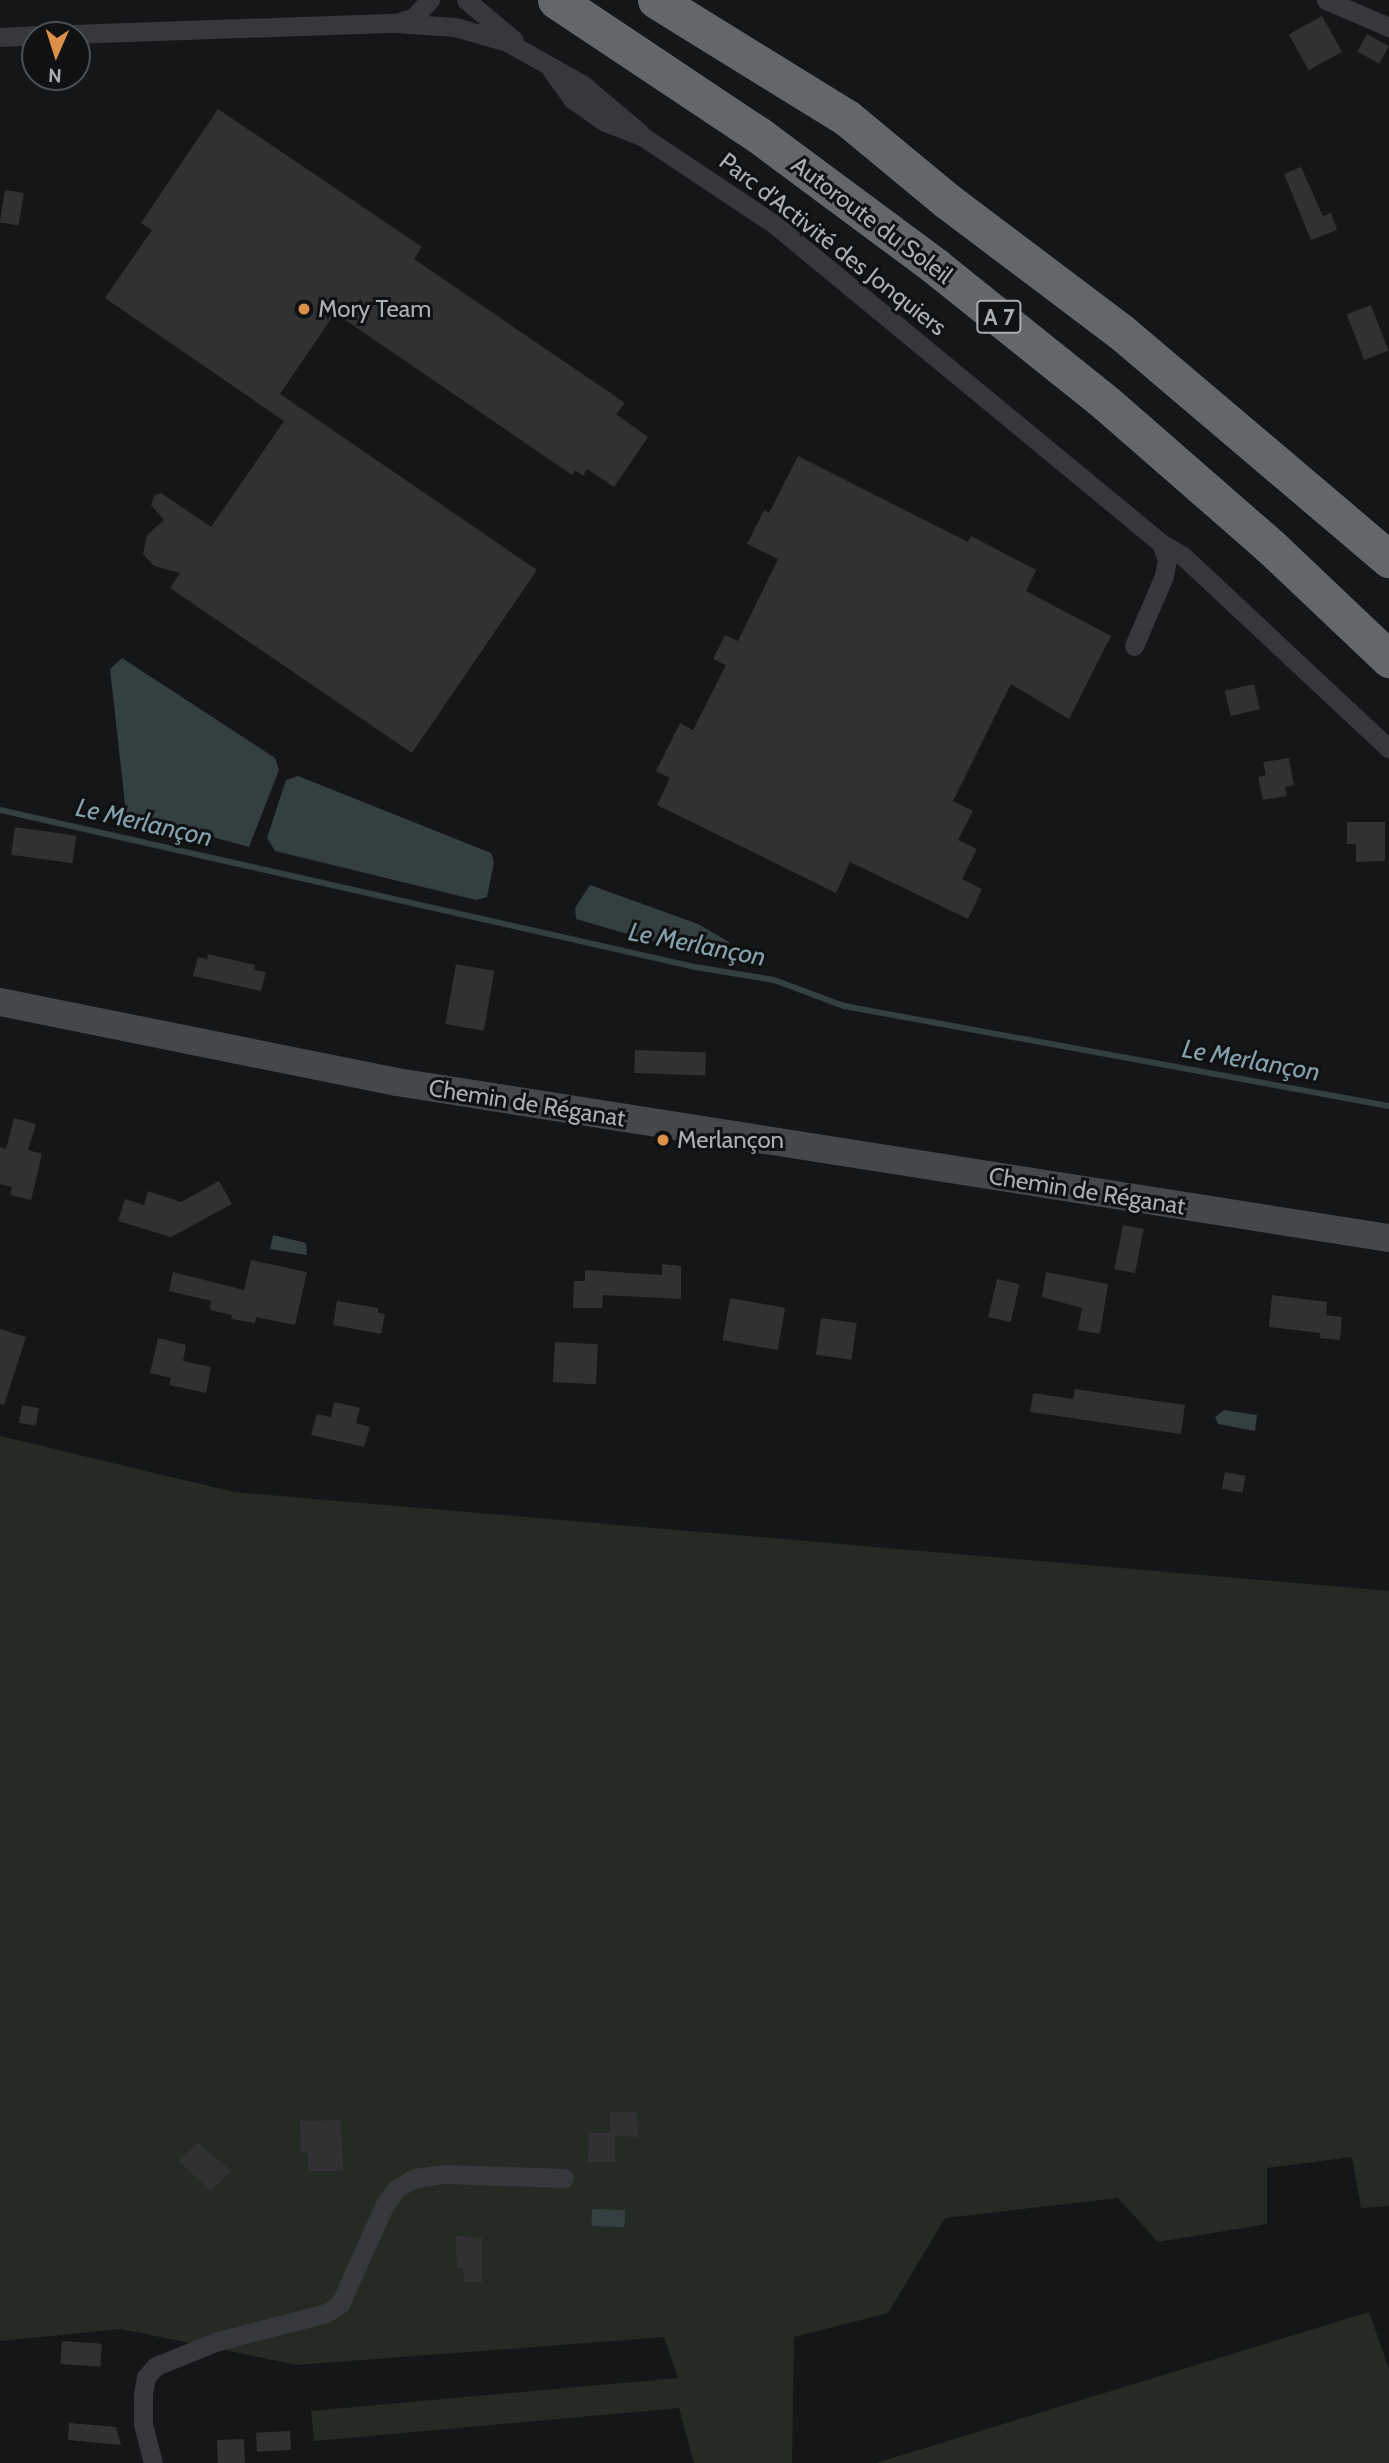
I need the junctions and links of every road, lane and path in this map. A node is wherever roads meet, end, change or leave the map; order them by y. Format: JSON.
{"nodes":[{"id":1,"x":430,"y":0,"type":"edge"},
{"id":2,"x":466,"y":0,"type":"edge"},
{"id":3,"x":544,"y":0,"type":"edge"},
{"id":4,"x":656,"y":0,"type":"edge"},
{"id":5,"x":662,"y":0,"type":"edge"},
{"id":6,"x":1326,"y":0,"type":"edge"},
{"id":7,"x":566,"y":8,"type":"edge"},
{"id":8,"x":395,"y":23,"type":"junction"},
{"id":9,"x":695,"y":24,"type":"junction"},
{"id":10,"x":1389,"y":27,"type":"edge"},
{"id":11,"x":91,"y":33,"type":"edge"},
{"id":12,"x":21,"y":36,"type":"edge"},
{"id":13,"x":0,"y":37,"type":"edge"},
{"id":14,"x":544,"y":65,"type":"junction"},
{"id":15,"x":1161,"y":542,"type":"junction"},
{"id":16,"x":1389,"y":559,"type":"edge"},
{"id":17,"x":1134,"y":646,"type":"dead end"},
{"id":18,"x":1389,"y":659,"type":"edge"},
{"id":19,"x":1389,"y":749,"type":"edge"},
{"id":20,"x":0,"y":1002,"type":"edge"},
{"id":21,"x":1389,"y":1238,"type":"edge"},
{"id":22,"x":564,"y":2178,"type":"dead end"},
{"id":23,"x":153,"y":2463,"type":"edge"}],
"edges":[{"from":1,"to":8,"type":"street"},
{"from":2,"to":14,"type":"street"},
{"from":3,"to":7,"type":"highway","name":"Autoroute du Soleil"},
{"from":4,"to":9,"type":"highway","number":"A 7"},
{"from":5,"to":9,"type":"highway"},
{"from":6,"to":10,"type":"street"},
{"from":7,"to":18,"type":"highway","name":"Autoroute du Soleil","number":"A 7"},
{"from":8,"to":11,"type":"street","name":"Parc d'Activité des Jonquiers"},
{"from":8,"to":14,"type":"street","name":"Parc d'Activité des Jonquiers"},
{"from":9,"to":16,"type":"highway","number":"A 7"},
{"from":12,"to":13,"type":"street"},
{"from":14,"to":15,"type":"street","name":"Parc d'Activité des Jonquiers"},
{"from":15,"to":17,"type":"street"},
{"from":15,"to":19,"type":"street","name":"Parc d'Activité des Jonquiers"},
{"from":20,"to":21,"type":"street","name":"Chemin de Réganat"},
{"from":22,"to":23,"type":"street"}]}
